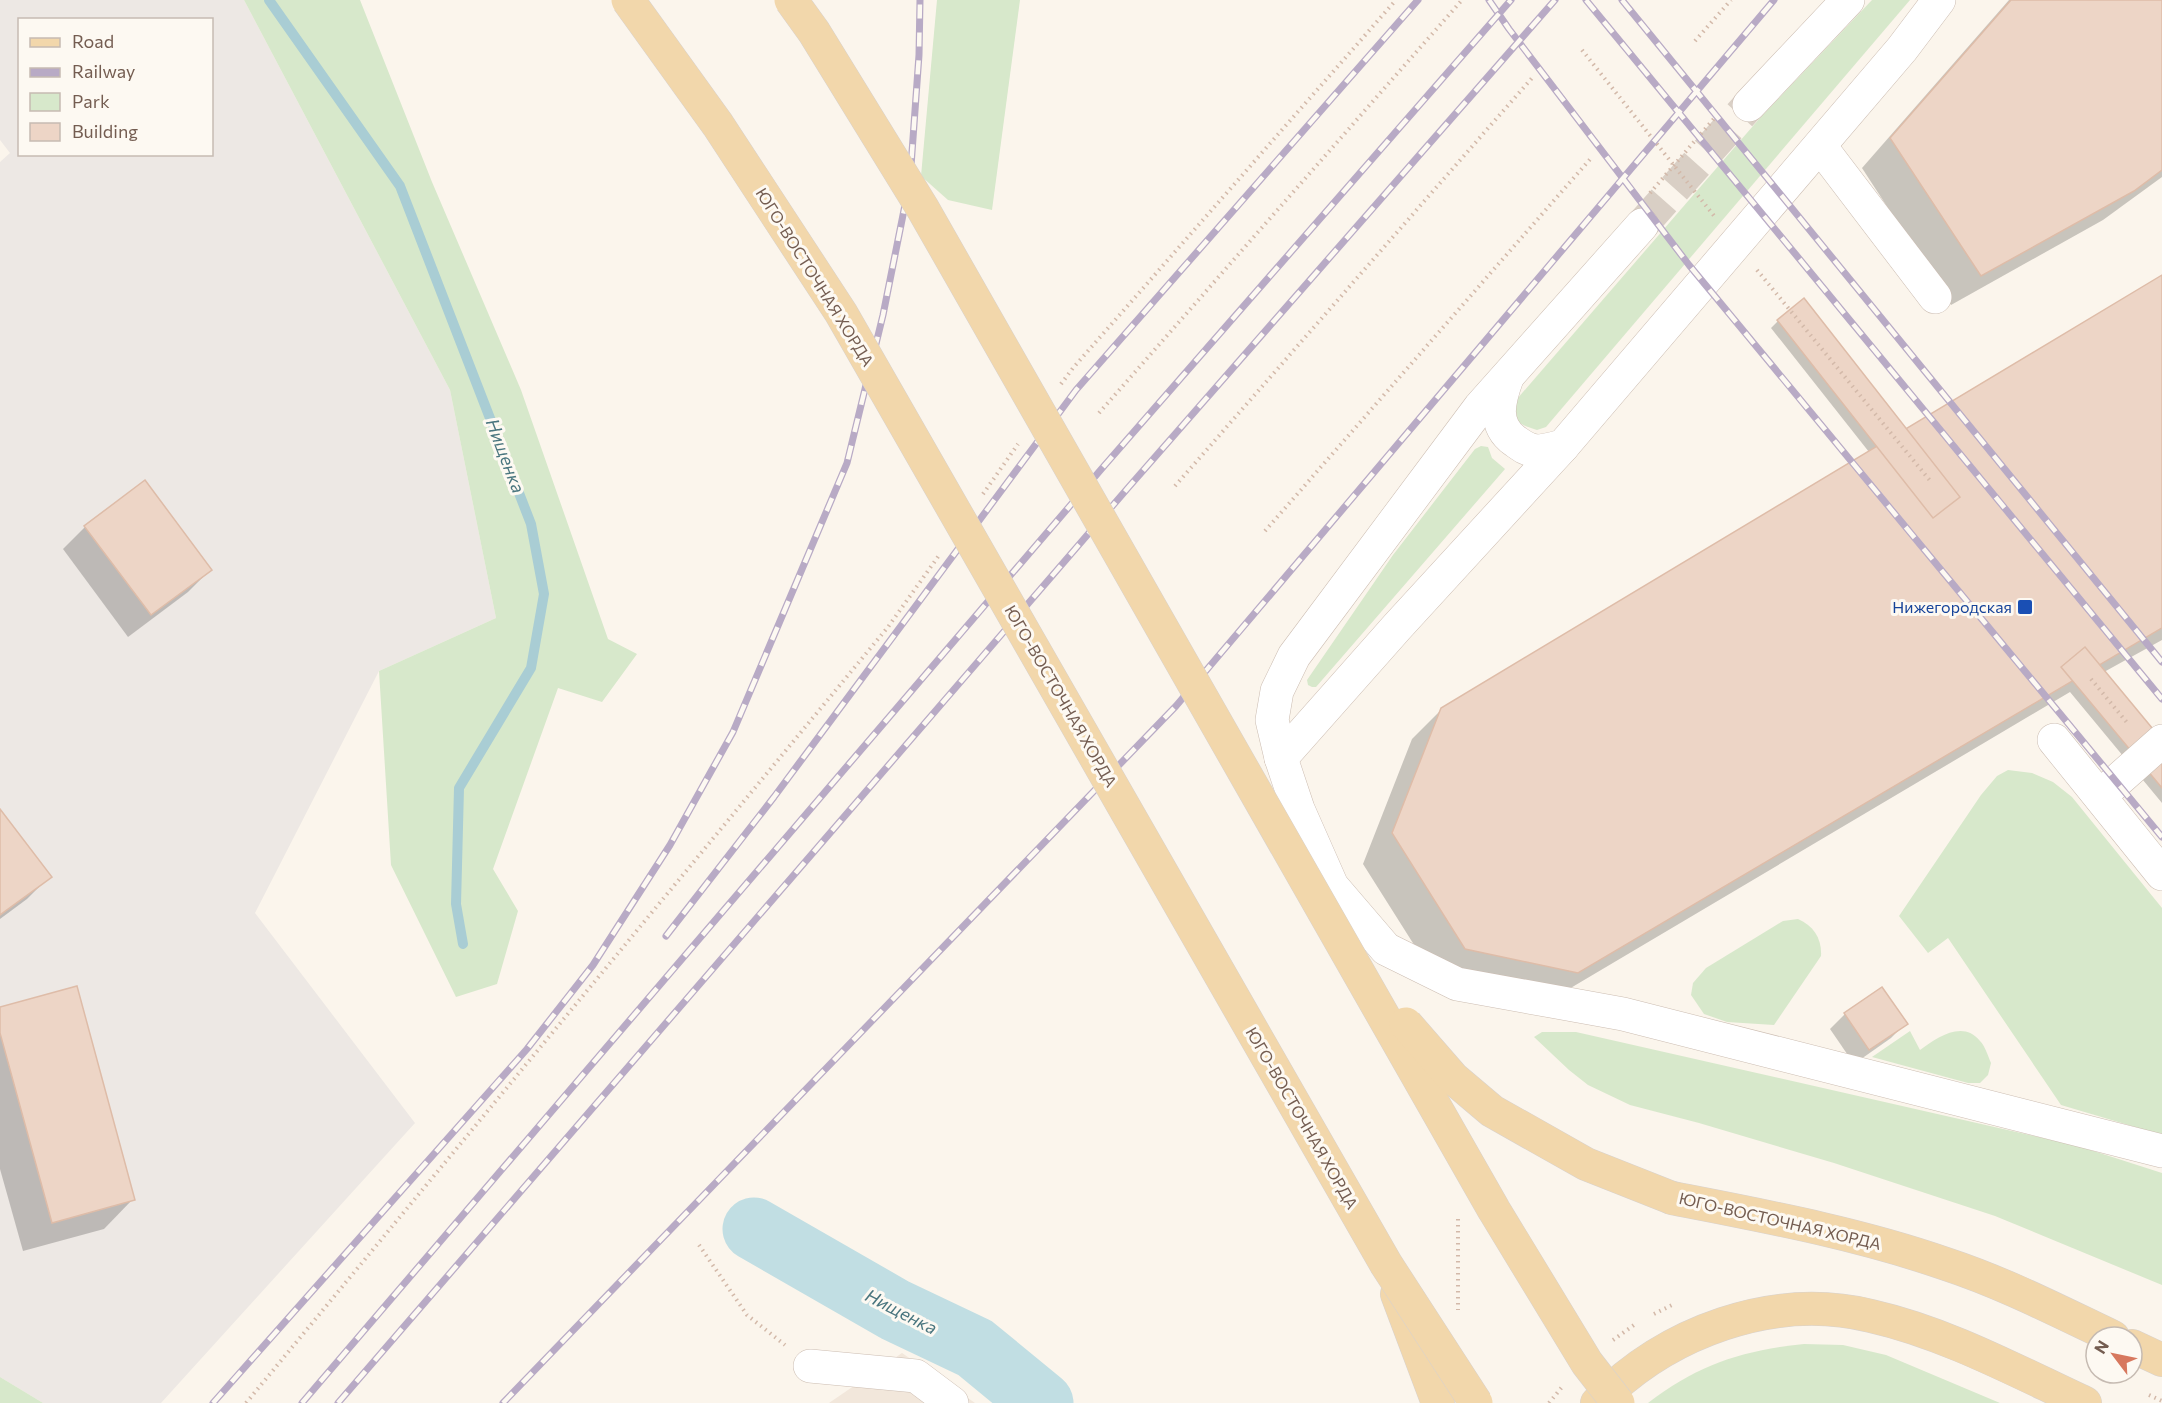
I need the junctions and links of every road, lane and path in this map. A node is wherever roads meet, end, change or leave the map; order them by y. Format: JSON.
{"nodes":[{"id":1,"x":628,"y":0,"type":"edge"},
{"id":2,"x":791,"y":0,"type":"edge"},
{"id":3,"x":1396,"y":0,"type":"edge"},
{"id":4,"x":1462,"y":0,"type":"edge"},
{"id":5,"x":1731,"y":0,"type":"edge"},
{"id":6,"x":1848,"y":0,"type":"edge"},
{"id":7,"x":1939,"y":0,"type":"edge"},
{"id":8,"x":1695,"y":41,"type":"dead end"},
{"id":9,"x":1582,"y":50,"type":"dead end"},
{"id":10,"x":1532,"y":78,"type":"dead end"},
{"id":11,"x":1749,"y":105,"type":"tunnel mouth"},
{"id":12,"x":1820,"y":146,"type":"junction"},
{"id":13,"x":1592,"y":157,"type":"dead end"},
{"id":14,"x":1715,"y":218,"type":"dead end"},
{"id":15,"x":1642,"y":225,"type":"tunnel mouth"},
{"id":16,"x":1752,"y":264,"type":"dead end"},
{"id":17,"x":1935,"y":297,"type":"dead end"},
{"id":18,"x":1508,"y":376,"type":"junction"},
{"id":19,"x":1059,"y":387,"type":"dead end"},
{"id":20,"x":1099,"y":413,"type":"dead end"},
{"id":21,"x":1025,"y":435,"type":"dead end"},
{"id":22,"x":1563,"y":446,"type":"junction"},
{"id":23,"x":1932,"y":483,"type":"dead end"},
{"id":24,"x":1175,"y":486,"type":"dead end"},
{"id":25,"x":977,"y":502,"type":"dead end"},
{"id":26,"x":1265,"y":531,"type":"dead end"},
{"id":27,"x":943,"y":550,"type":"dead end"},
{"id":28,"x":2054,"y":740,"type":"dead end"},
{"id":29,"x":2162,"y":741,"type":"edge"},
{"id":30,"x":1281,"y":758,"type":"junction"},
{"id":31,"x":2100,"y":796,"type":"junction"},
{"id":32,"x":2162,"y":874,"type":"edge"},
{"id":33,"x":1344,"y":945,"type":"junction"},
{"id":34,"x":2162,"y":1151,"type":"edge"},
{"id":35,"x":699,"y":1245,"type":"dead end"},
{"id":36,"x":1386,"y":1264,"type":"junction"},
{"id":37,"x":747,"y":1315,"type":"dead end"},
{"id":38,"x":2087,"y":1325,"type":"edge"},
{"id":39,"x":2144,"y":1352,"type":"edge"},
{"id":40,"x":2162,"y":1360,"type":"edge"},
{"id":41,"x":810,"y":1365,"type":"dead end"},
{"id":42,"x":246,"y":1403,"type":"edge"},
{"id":43,"x":952,"y":1403,"type":"edge"},
{"id":44,"x":1438,"y":1403,"type":"edge"},
{"id":45,"x":1476,"y":1403,"type":"edge"},
{"id":46,"x":1598,"y":1403,"type":"edge"},
{"id":47,"x":1618,"y":1403,"type":"edge"},
{"id":48,"x":2085,"y":1403,"type":"edge"}],
"edges":[{"from":1,"to":36,"type":"main road","name":"ЮГО-ВОСТОЧНАЯ ХОРДА","bridge":true},
{"from":2,"to":33,"type":"main road","name":"ЮГО-ВОСТОЧНАЯ ХОРДА","bridge":true},
{"from":3,"to":19,"type":"path"},
{"from":4,"to":20,"type":"path"},
{"from":5,"to":8,"type":"path"},
{"from":6,"to":11,"type":"street"},
{"from":7,"to":12,"type":"street"},
{"from":9,"to":14,"type":"path"},
{"from":10,"to":24,"type":"path"},
{"from":12,"to":17,"type":"street"},
{"from":12,"to":22,"type":"street"},
{"from":13,"to":26,"type":"path"},
{"from":15,"to":18,"type":"street"},
{"from":16,"to":23,"type":"path"},
{"from":18,"to":22,"type":"street"},
{"from":18,"to":30,"type":"street"},
{"from":21,"to":25,"type":"path"},
{"from":22,"to":30,"type":"street"},
{"from":27,"to":42,"type":"path"},
{"from":28,"to":31,"type":"street"},
{"from":29,"to":31,"type":"street"},
{"from":30,"to":34,"type":"street"},
{"from":31,"to":32,"type":"street"},
{"from":33,"to":38,"type":"main road","name":"ЮГО-ВОСТОЧНАЯ ХОРДА","bridge":true},
{"from":33,"to":47,"type":"main road","name":"ЮГО-ВОСТОЧНАЯ ХОРДА","bridge":true},
{"from":35,"to":37,"type":"path"},
{"from":36,"to":44,"type":"main road","bridge":true},
{"from":36,"to":45,"type":"main road","name":"ЮГО-ВОСТОЧНАЯ ХОРДА","bridge":true},
{"from":39,"to":40,"type":"main road"},
{"from":41,"to":43,"type":"street"},
{"from":46,"to":48,"type":"main road"}]}
